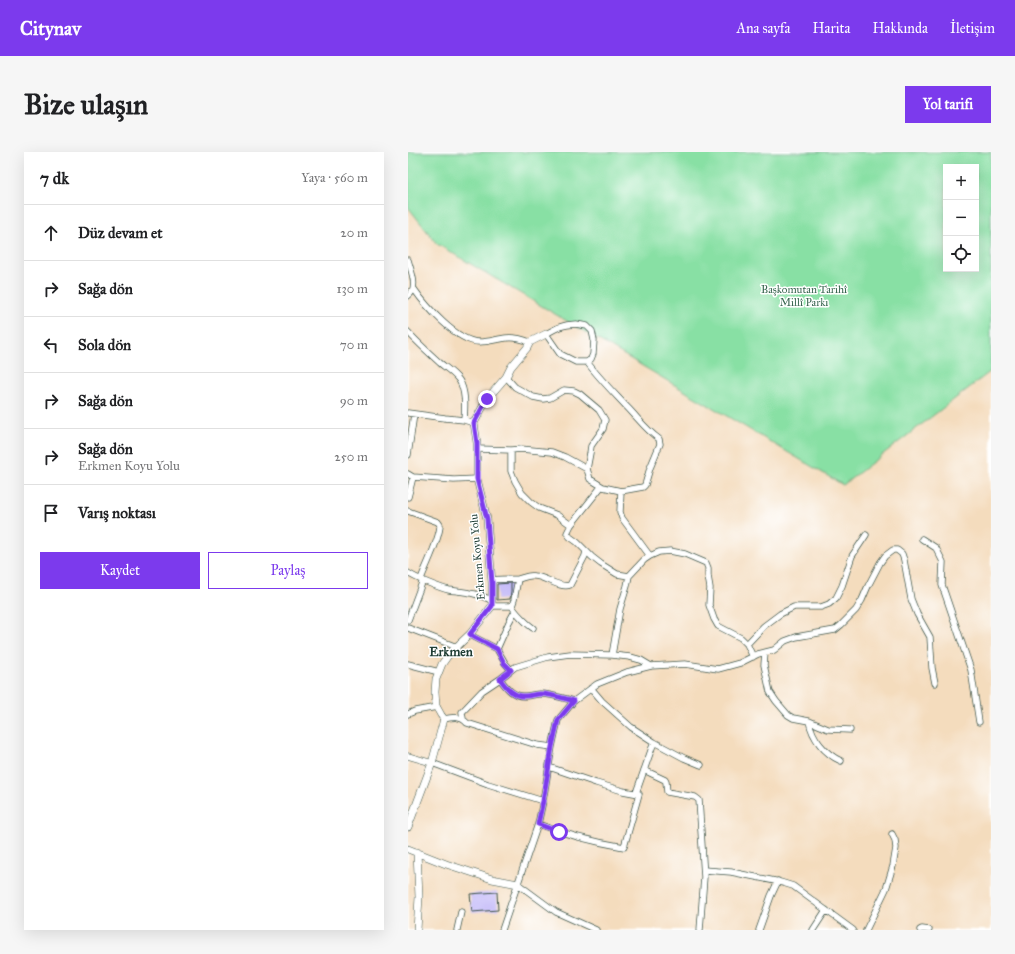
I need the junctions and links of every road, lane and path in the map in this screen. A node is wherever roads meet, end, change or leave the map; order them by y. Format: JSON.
{"nodes":[{"id":1,"x":408,"y":260,"type":"edge"},
{"id":2,"x":414,"y":289,"type":"junction"},
{"id":3,"x":408,"y":296,"type":"edge"},
{"id":4,"x":408,"y":332,"type":"edge"},
{"id":5,"x":546,"y":334,"type":"junction"},
{"id":6,"x":530,"y":342,"type":"junction"},
{"id":7,"x":587,"y":362,"type":"junction"},
{"id":8,"x":506,"y":377,"type":"junction"},
{"id":9,"x":411,"y":413,"type":"edge"},
{"id":10,"x":464,"y":420,"type":"junction"},
{"id":11,"x":474,"y":423,"type":"junction"},
{"id":12,"x":477,"y":449,"type":"junction"},
{"id":13,"x":511,"y":450,"type":"junction"},
{"id":14,"x":408,"y":455,"type":"edge"},
{"id":15,"x":587,"y":469,"type":"junction"},
{"id":16,"x":410,"y":476,"type":"edge"},
{"id":17,"x":477,"y":479,"type":"junction"},
{"id":18,"x":601,"y":486,"type":"junction"},
{"id":19,"x":621,"y":491,"type":"junction"},
{"id":20,"x":408,"y":497,"type":"edge"},
{"id":21,"x":408,"y":511,"type":"edge"},
{"id":22,"x":571,"y":525,"type":"junction"},
{"id":23,"x":866,"y":535,"type":"dead end"},
{"id":24,"x":922,"y":539,"type":"dead end"},
{"id":25,"x":586,"y":551,"type":"junction"},
{"id":26,"x":650,"y":556,"type":"junction"},
{"id":27,"x":408,"y":573,"type":"edge"},
{"id":28,"x":629,"y":576,"type":"junction"},
{"id":29,"x":518,"y":578,"type":"junction"},
{"id":30,"x":422,"y":580,"type":"junction"},
{"id":31,"x":492,"y":580,"type":"junction"},
{"id":32,"x":492,"y":604,"type":"junction"},
{"id":33,"x":513,"y":608,"type":"junction"},
{"id":34,"x":408,"y":620,"type":"edge"},
{"id":35,"x":408,"y":628,"type":"edge"},
{"id":36,"x":533,"y":628,"type":"dead end"},
{"id":37,"x":470,"y":634,"type":"junction"},
{"id":38,"x":747,"y":644,"type":"junction"},
{"id":39,"x":457,"y":646,"type":"junction"},
{"id":40,"x":497,"y":649,"type":"junction"},
{"id":41,"x":765,"y":653,"type":"junction"},
{"id":42,"x":612,"y":655,"type":"junction"},
{"id":43,"x":753,"y":656,"type":"junction"},
{"id":44,"x":408,"y":664,"type":"edge"},
{"id":45,"x":651,"y":666,"type":"junction"},
{"id":46,"x":511,"y":670,"type":"junction"},
{"id":47,"x":439,"y":672,"type":"junction"},
{"id":48,"x":500,"y":679,"type":"junction"},
{"id":49,"x":935,"y":684,"type":"dead end"},
{"id":50,"x":592,"y":688,"type":"junction"},
{"id":51,"x":574,"y":701,"type":"junction"},
{"id":52,"x":437,"y":707,"type":"junction"},
{"id":53,"x":408,"y":714,"type":"edge"},
{"id":54,"x":444,"y":719,"type":"junction"},
{"id":55,"x":463,"y":719,"type":"junction"},
{"id":56,"x":810,"y":721,"type":"junction"},
{"id":57,"x":979,"y":722,"type":"dead end"},
{"id":58,"x":850,"y":730,"type":"dead end"},
{"id":59,"x":654,"y":742,"type":"junction"},
{"id":60,"x":552,"y":747,"type":"junction"},
{"id":61,"x":408,"y":756,"type":"edge"},
{"id":62,"x":841,"y":761,"type":"dead end"},
{"id":63,"x":432,"y":763,"type":"junction"},
{"id":64,"x":701,"y":765,"type":"dead end"},
{"id":65,"x":549,"y":767,"type":"junction"},
{"id":66,"x":644,"y":770,"type":"junction"},
{"id":67,"x":636,"y":793,"type":"junction"},
{"id":68,"x":543,"y":801,"type":"junction"},
{"id":69,"x":538,"y":824,"type":"junction"},
{"id":70,"x":408,"y":827,"type":"edge"},
{"id":71,"x":892,"y":834,"type":"dead end"},
{"id":72,"x":408,"y":849,"type":"edge"},
{"id":73,"x":417,"y":852,"type":"junction"},
{"id":74,"x":704,"y":870,"type":"junction"},
{"id":75,"x":778,"y":881,"type":"junction"},
{"id":76,"x":518,"y":884,"type":"junction"},
{"id":77,"x":826,"y":910,"type":"junction"},
{"id":78,"x":461,"y":912,"type":"dead end"},
{"id":79,"x":417,"y":930,"type":"edge"},
{"id":80,"x":457,"y":930,"type":"edge"},
{"id":81,"x":502,"y":930,"type":"edge"},
{"id":82,"x":596,"y":930,"type":"edge"},
{"id":83,"x":700,"y":930,"type":"edge"},
{"id":84,"x":759,"y":930,"type":"edge"},
{"id":85,"x":814,"y":930,"type":"edge"},
{"id":86,"x":853,"y":930,"type":"edge"},
{"id":87,"x":866,"y":930,"type":"edge"},
{"id":88,"x":920,"y":930,"type":"edge"},
{"id":89,"x":929,"y":930,"type":"edge"}],
"edges":[{"from":1,"to":2,"type":"street"},
{"from":2,"to":3,"type":"street"},
{"from":2,"to":6,"type":"street"},
{"from":4,"to":10,"type":"street"},
{"from":5,"to":6,"type":"street"},
{"from":5,"to":7,"type":"street"},
{"from":5,"to":7,"type":"street"},
{"from":6,"to":8,"type":"street"},
{"from":7,"to":19,"type":"street"},
{"from":8,"to":11,"type":"street"},
{"from":8,"to":15,"type":"street"},
{"from":9,"to":10,"type":"street"},
{"from":9,"to":14,"type":"street"},
{"from":10,"to":11,"type":"street"},
{"from":11,"to":12,"type":"street","name":"Erkmen Koyu Yolu"},
{"from":12,"to":13,"type":"street"},
{"from":12,"to":17,"type":"street","name":"Erkmen Koyu Yolu"},
{"from":13,"to":15,"type":"street"},
{"from":13,"to":22,"type":"street"},
{"from":15,"to":18,"type":"street"},
{"from":16,"to":17,"type":"street"},
{"from":16,"to":20,"type":"street"},
{"from":17,"to":31,"type":"street","name":"Erkmen Koyu Yolu"},
{"from":18,"to":19,"type":"street"},
{"from":18,"to":22,"type":"street"},
{"from":19,"to":26,"type":"street"},
{"from":21,"to":30,"type":"street"},
{"from":22,"to":25,"type":"street"},
{"from":23,"to":38,"type":"street"},
{"from":24,"to":57,"type":"street"},
{"from":25,"to":28,"type":"street"},
{"from":25,"to":29,"type":"street"},
{"from":26,"to":28,"type":"street"},
{"from":26,"to":38,"type":"street"},
{"from":27,"to":30,"type":"street"},
{"from":28,"to":42,"type":"street"},
{"from":29,"to":31,"type":"street"},
{"from":29,"to":33,"type":"street"},
{"from":30,"to":32,"type":"street"},
{"from":30,"to":34,"type":"street"},
{"from":31,"to":32,"type":"street","name":"Erkmen Koyu Yolu"},
{"from":32,"to":33,"type":"street"},
{"from":32,"to":37,"type":"street","name":"Erkmen Koyu Yolu"},
{"from":33,"to":36,"type":"street"},
{"from":33,"to":40,"type":"street"},
{"from":35,"to":39,"type":"street"},
{"from":37,"to":39,"type":"street","name":"Erkmen Koyu Yolu"},
{"from":37,"to":40,"type":"street"},
{"from":38,"to":43,"type":"street"},
{"from":39,"to":47,"type":"street","name":"Erkmen Koyu Yolu"},
{"from":40,"to":46,"type":"street"},
{"from":41,"to":43,"type":"street"},
{"from":41,"to":49,"type":"street"},
{"from":41,"to":56,"type":"street"},
{"from":42,"to":45,"type":"street"},
{"from":42,"to":46,"type":"street"},
{"from":43,"to":45,"type":"street"},
{"from":44,"to":47,"type":"street"},
{"from":45,"to":50,"type":"street"},
{"from":46,"to":48,"type":"street"},
{"from":47,"to":52,"type":"street","name":"Erkmen Koyu Yolu"},
{"from":48,"to":51,"type":"street"},
{"from":48,"to":55,"type":"street"},
{"from":50,"to":51,"type":"street"},
{"from":50,"to":59,"type":"street"},
{"from":51,"to":60,"type":"street"},
{"from":52,"to":53,"type":"street"},
{"from":52,"to":54,"type":"street","name":"Erkmen Koyu Yolu"},
{"from":54,"to":55,"type":"street"},
{"from":54,"to":63,"type":"street"},
{"from":55,"to":60,"type":"street"},
{"from":56,"to":58,"type":"street"},
{"from":56,"to":62,"type":"street"},
{"from":59,"to":64,"type":"street"},
{"from":59,"to":66,"type":"street"},
{"from":60,"to":65,"type":"street"},
{"from":61,"to":63,"type":"street"},
{"from":63,"to":68,"type":"street"},
{"from":63,"to":70,"type":"street"},
{"from":65,"to":67,"type":"street"},
{"from":65,"to":68,"type":"street"},
{"from":66,"to":67,"type":"street"},
{"from":66,"to":74,"type":"street"},
{"from":67,"to":69,"type":"street"},
{"from":68,"to":69,"type":"street"},
{"from":69,"to":76,"type":"street"},
{"from":71,"to":87,"type":"street"},
{"from":72,"to":73,"type":"street"},
{"from":73,"to":76,"type":"street"},
{"from":73,"to":79,"type":"street"},
{"from":74,"to":75,"type":"street"},
{"from":74,"to":83,"type":"street"},
{"from":75,"to":77,"type":"street"},
{"from":75,"to":84,"type":"street"},
{"from":76,"to":81,"type":"street"},
{"from":76,"to":82,"type":"street"},
{"from":77,"to":85,"type":"street"},
{"from":77,"to":86,"type":"street"},
{"from":78,"to":80,"type":"street"},
{"from":88,"to":89,"type":"street"}]}
